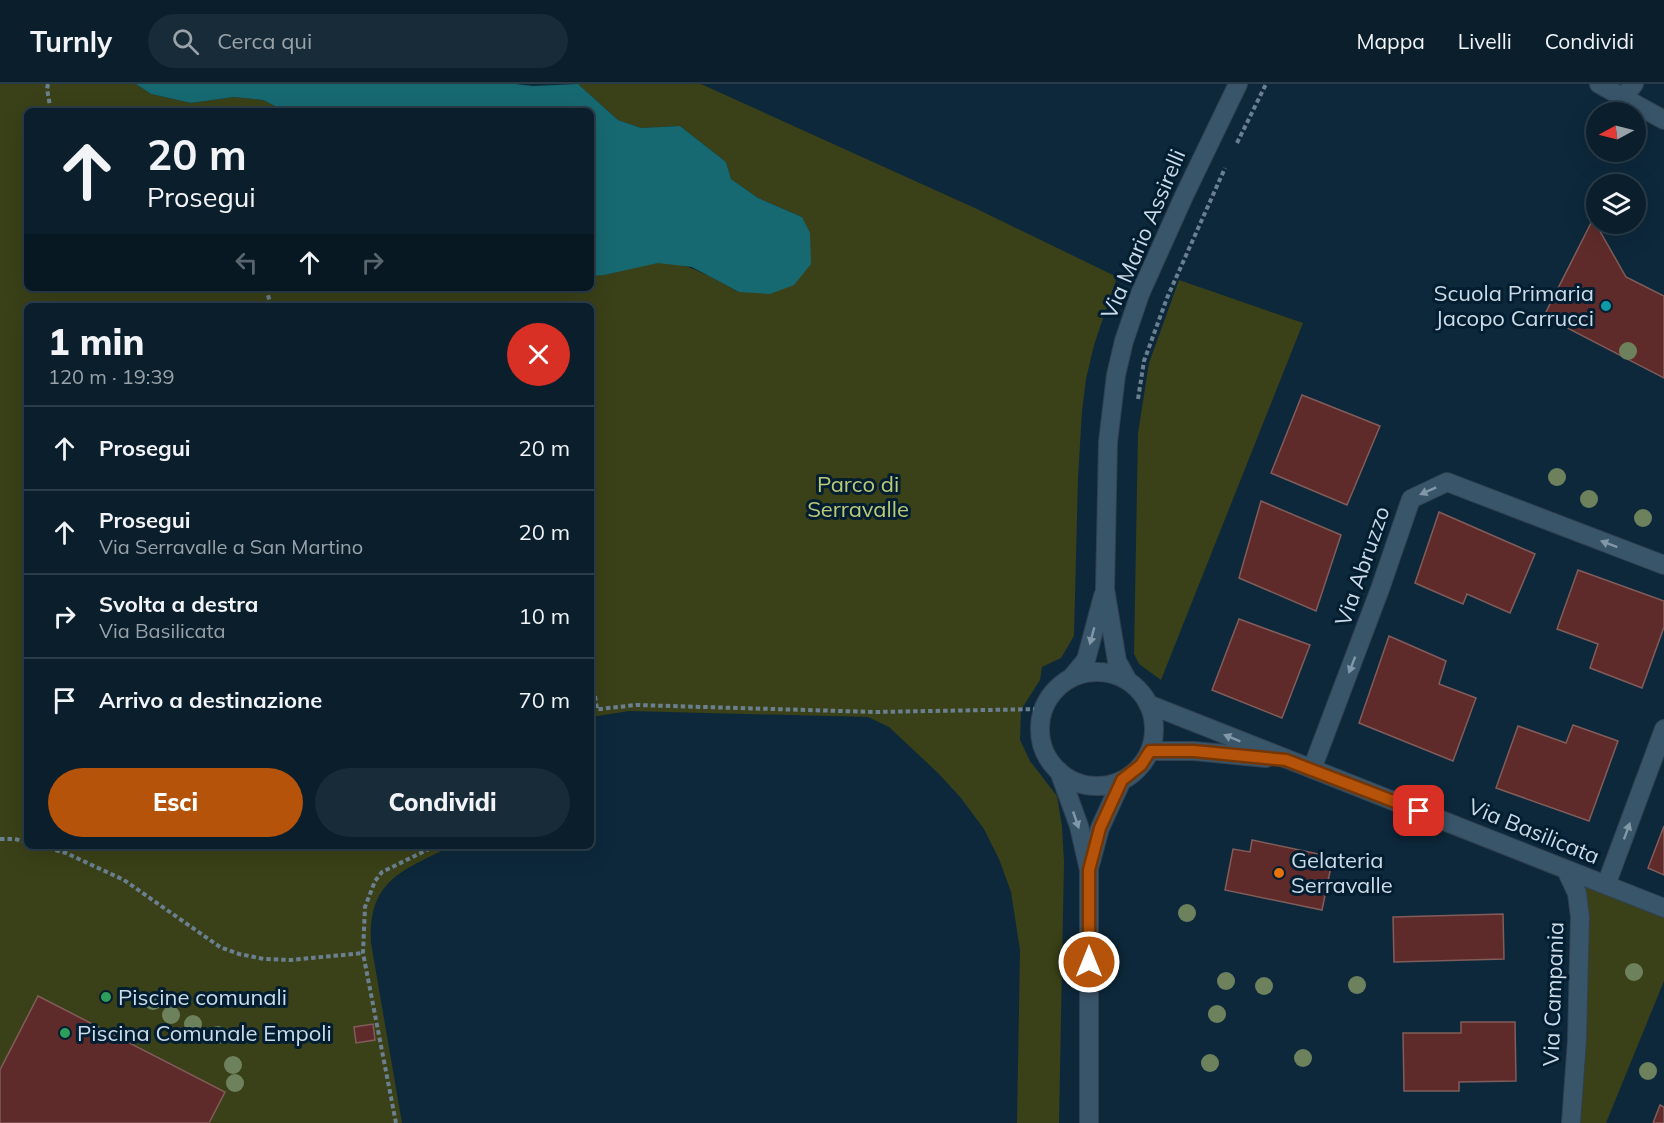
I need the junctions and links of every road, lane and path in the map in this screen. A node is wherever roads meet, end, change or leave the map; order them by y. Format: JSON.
{"nodes":[{"id":1,"x":48,"y":84,"type":"edge"},
{"id":2,"x":1238,"y":84,"type":"edge"},
{"id":3,"x":1266,"y":84,"type":"edge"},
{"id":4,"x":1599,"y":84,"type":"edge"},
{"id":5,"x":1629,"y":91,"type":"edge"},
{"id":6,"x":50,"y":108,"type":"edge"},
{"id":7,"x":1664,"y":120,"type":"edge"},
{"id":8,"x":1236,"y":146,"type":"dead end"},
{"id":9,"x":1226,"y":167,"type":"dead end"},
{"id":10,"x":1138,"y":402,"type":"dead end"},
{"id":11,"x":1664,"y":565,"type":"edge"},
{"id":12,"x":1105,"y":589,"type":"junction"},
{"id":13,"x":1071,"y":678,"type":"junction"},
{"id":14,"x":1128,"y":681,"type":"junction"},
{"id":15,"x":594,"y":691,"type":"edge"},
{"id":16,"x":1148,"y":704,"type":"junction"},
{"id":17,"x":597,"y":708,"type":"junction"},
{"id":18,"x":594,"y":709,"type":"edge"},
{"id":19,"x":1043,"y":709,"type":"junction"},
{"id":20,"x":1664,"y":729,"type":"edge"},
{"id":21,"x":1150,"y":751,"type":"junction"},
{"id":22,"x":1286,"y":760,"type":"junction"},
{"id":23,"x":1312,"y":769,"type":"junction"},
{"id":24,"x":1059,"y":771,"type":"junction"},
{"id":25,"x":1122,"y":780,"type":"junction"},
{"id":26,"x":0,"y":839,"type":"edge"},
{"id":27,"x":24,"y":841,"type":"edge"},
{"id":28,"x":52,"y":849,"type":"edge"},
{"id":29,"x":429,"y":849,"type":"edge"},
{"id":30,"x":1089,"y":870,"type":"junction"},
{"id":31,"x":1566,"y":870,"type":"junction"},
{"id":32,"x":1606,"y":885,"type":"junction"},
{"id":33,"x":1664,"y":908,"type":"edge"},
{"id":34,"x":363,"y":953,"type":"junction"},
{"id":35,"x":396,"y":1123,"type":"edge"},
{"id":36,"x":1089,"y":1123,"type":"edge"},
{"id":37,"x":1571,"y":1123,"type":"edge"}],
"edges":[{"from":1,"to":6,"type":"path"},
{"from":2,"to":12,"type":"street","name":"Via Mario Assirelli"},
{"from":3,"to":8,"type":"path"},
{"from":4,"to":5,"type":"street"},
{"from":5,"to":7,"type":"street"},
{"from":9,"to":10,"type":"path"},
{"from":11,"to":23,"type":"street","name":"Via Abruzzo","one_way":true},
{"from":12,"to":13,"type":"street","one_way":true},
{"from":12,"to":14,"type":"street"},
{"from":13,"to":14,"type":"street"},
{"from":13,"to":19,"type":"street"},
{"from":14,"to":16,"type":"street"},
{"from":15,"to":17,"type":"path"},
{"from":16,"to":21,"type":"street"},
{"from":22,"to":16,"type":"street","name":"Via Basilicata","one_way":true},
{"from":17,"to":18,"type":"path"},
{"from":17,"to":19,"type":"path"},
{"from":19,"to":24,"type":"street"},
{"from":32,"to":20,"type":"street","one_way":true},
{"from":21,"to":22,"type":"street","name":"Via Basilicata"},
{"from":21,"to":25,"type":"street"},
{"from":22,"to":23,"type":"street","name":"Via Basilicata"},
{"from":23,"to":31,"type":"street","name":"Via Basilicata"},
{"from":24,"to":25,"type":"street"},
{"from":24,"to":30,"type":"street","one_way":true},
{"from":25,"to":30,"type":"street"},
{"from":26,"to":27,"type":"path"},
{"from":28,"to":34,"type":"path"},
{"from":29,"to":34,"type":"path"},
{"from":30,"to":36,"type":"street"},
{"from":31,"to":32,"type":"street","name":"Via Basilicata"},
{"from":31,"to":37,"type":"street","name":"Via Campania"},
{"from":32,"to":33,"type":"street","name":"Via Basilicata"},
{"from":34,"to":35,"type":"path"}]}
